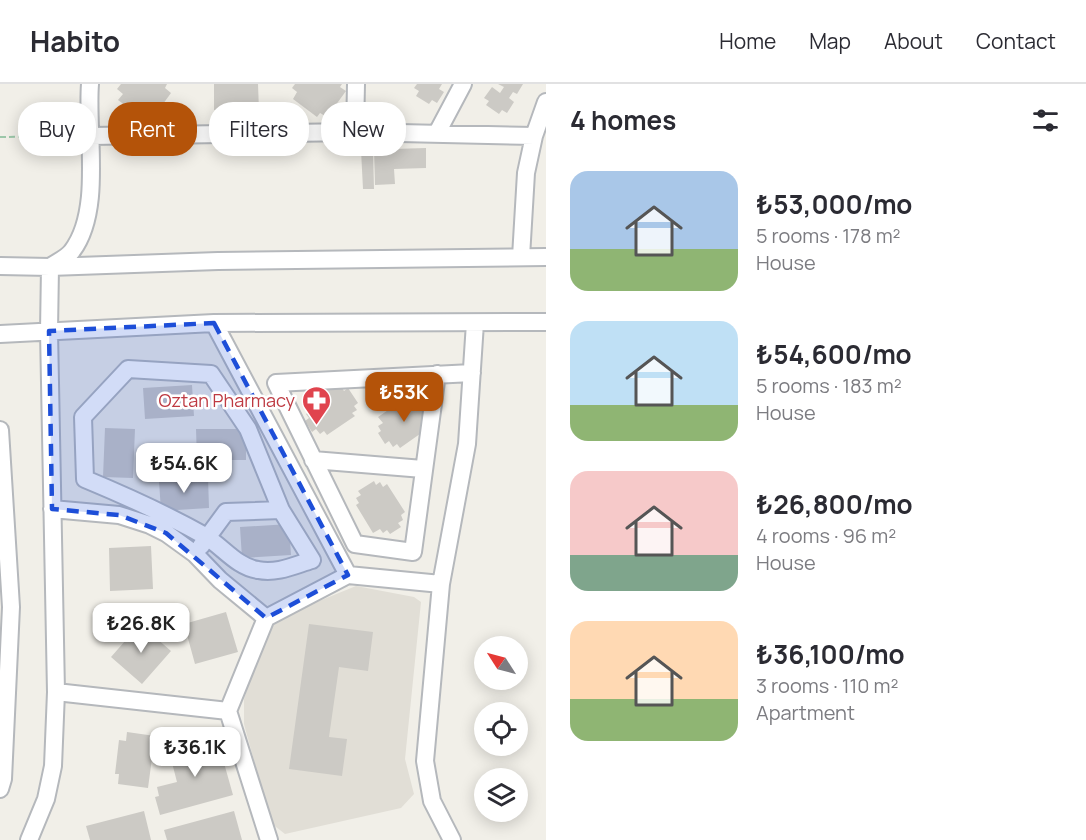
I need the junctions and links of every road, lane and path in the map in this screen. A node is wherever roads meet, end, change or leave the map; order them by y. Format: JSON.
{"nodes":[{"id":1,"x":90,"y":84,"type":"edge"},
{"id":2,"x":356,"y":84,"type":"edge"},
{"id":3,"x":464,"y":84,"type":"edge"},
{"id":4,"x":89,"y":102,"type":"edge"},
{"id":5,"x":356,"y":102,"type":"edge"},
{"id":6,"x":546,"y":102,"type":"edge"},
{"id":7,"x":321,"y":133,"type":"edge"},
{"id":8,"x":406,"y":133,"type":"edge"},
{"id":9,"x":437,"y":133,"type":"junction"},
{"id":10,"x":96,"y":136,"type":"edge"},
{"id":11,"x":534,"y":136,"type":"junction"},
{"id":12,"x":0,"y":137,"type":"edge"},
{"id":13,"x":18,"y":137,"type":"edge"},
{"id":14,"x":91,"y":156,"type":"edge"},
{"id":15,"x":521,"y":257,"type":"junction"},
{"id":16,"x":546,"y":257,"type":"edge"},
{"id":17,"x":0,"y":266,"type":"edge"},
{"id":18,"x":50,"y":267,"type":"junction"},
{"id":19,"x":475,"y":322,"type":"junction"},
{"id":20,"x":546,"y":322,"type":"edge"},
{"id":21,"x":214,"y":323,"type":"junction"},
{"id":22,"x":49,"y":331,"type":"junction"},
{"id":23,"x":0,"y":334,"type":"edge"},
{"id":24,"x":472,"y":373,"type":"junction"},
{"id":25,"x":437,"y":374,"type":"junction"},
{"id":26,"x":0,"y":430,"type":"edge"},
{"id":27,"x":313,"y":460,"type":"junction"},
{"id":28,"x":423,"y":469,"type":"junction"},
{"id":29,"x":52,"y":509,"type":"junction"},
{"id":30,"x":281,"y":510,"type":"junction"},
{"id":31,"x":207,"y":538,"type":"junction"},
{"id":32,"x":195,"y":554,"type":"junction"},
{"id":33,"x":348,"y":574,"type":"junction"},
{"id":34,"x":441,"y":584,"type":"junction"},
{"id":35,"x":266,"y":618,"type":"junction"},
{"id":36,"x":56,"y":692,"type":"junction"},
{"id":37,"x":228,"y":711,"type":"junction"},
{"id":38,"x":0,"y":789,"type":"edge"},
{"id":39,"x":29,"y":840,"type":"edge"},
{"id":40,"x":269,"y":840,"type":"edge"},
{"id":41,"x":452,"y":840,"type":"edge"}],
"edges":[{"from":1,"to":4,"type":"street"},
{"from":2,"to":5,"type":"street"},
{"from":3,"to":9,"type":"street"},
{"from":6,"to":11,"type":"street"},
{"from":7,"to":10,"type":"street"},
{"from":8,"to":9,"type":"street"},
{"from":9,"to":11,"type":"street"},
{"from":11,"to":15,"type":"street"},
{"from":12,"to":13,"type":"path"},
{"from":14,"to":18,"type":"street"},
{"from":15,"to":16,"type":"street"},
{"from":15,"to":18,"type":"street"},
{"from":17,"to":18,"type":"street"},
{"from":18,"to":22,"type":"street"},
{"from":19,"to":20,"type":"street"},
{"from":19,"to":21,"type":"street"},
{"from":19,"to":24,"type":"street"},
{"from":21,"to":22,"type":"street"},
{"from":21,"to":33,"type":"street"},
{"from":22,"to":23,"type":"street"},
{"from":22,"to":29,"type":"street"},
{"from":24,"to":25,"type":"street"},
{"from":24,"to":34,"type":"street"},
{"from":25,"to":27,"type":"street"},
{"from":25,"to":28,"type":"street"},
{"from":26,"to":38,"type":"street"},
{"from":27,"to":28,"type":"street"},
{"from":27,"to":28,"type":"street"},
{"from":29,"to":32,"type":"street"},
{"from":29,"to":36,"type":"street"},
{"from":30,"to":31,"type":"street"},
{"from":30,"to":31,"type":"street"},
{"from":30,"to":31,"type":"street"},
{"from":31,"to":32,"type":"street"},
{"from":32,"to":35,"type":"street"},
{"from":33,"to":34,"type":"street"},
{"from":33,"to":35,"type":"street"},
{"from":34,"to":41,"type":"street"},
{"from":35,"to":37,"type":"street"},
{"from":36,"to":37,"type":"street"},
{"from":36,"to":39,"type":"street"},
{"from":37,"to":40,"type":"street"}]}
